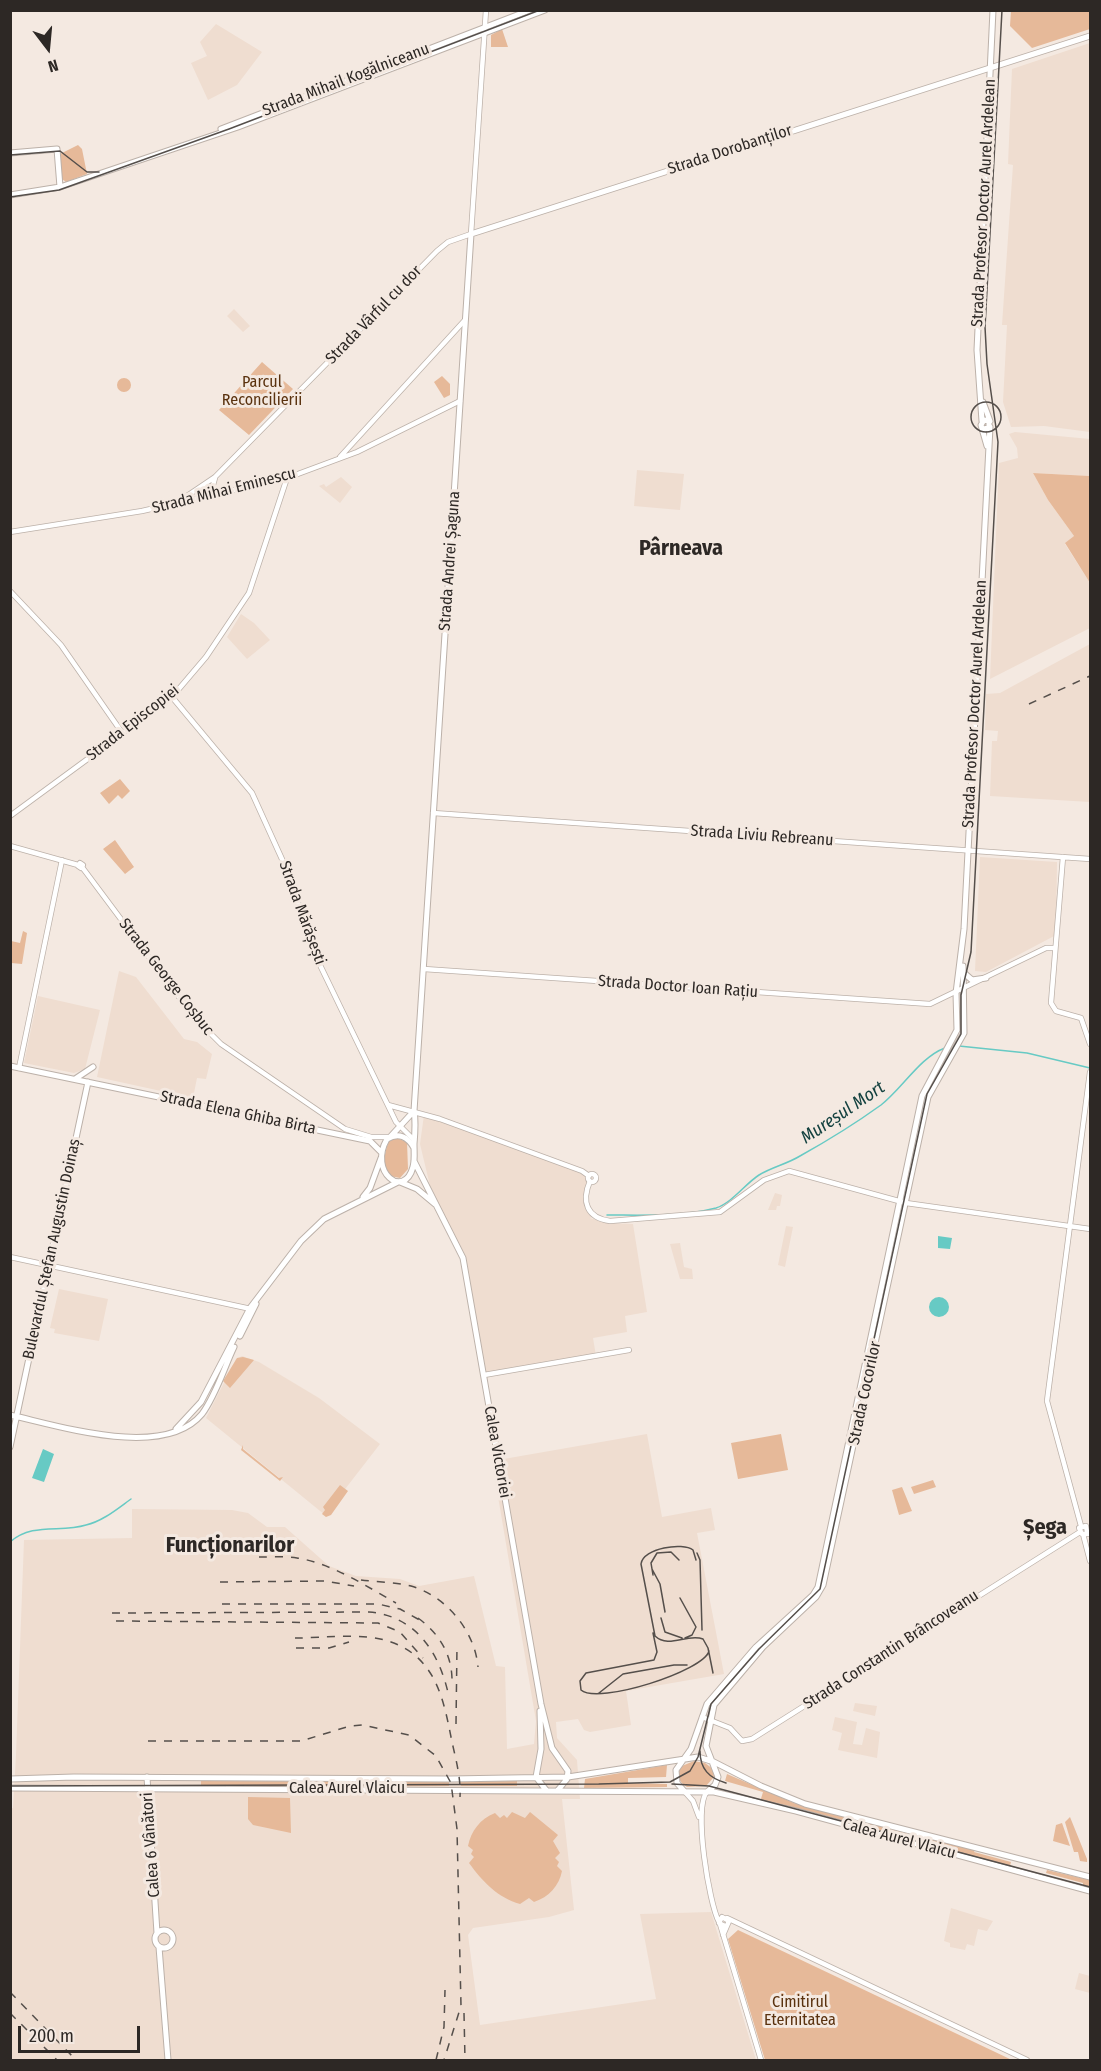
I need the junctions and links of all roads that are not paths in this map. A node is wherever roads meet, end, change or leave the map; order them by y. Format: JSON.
{"nodes":[{"id":1,"x":486,"y":10,"type":"edge"},
{"id":2,"x":530,"y":10,"type":"edge"},
{"id":3,"x":545,"y":10,"type":"edge"},
{"id":4,"x":993,"y":10,"type":"edge"},
{"id":5,"x":484,"y":31,"type":"junction"},
{"id":6,"x":1090,"y":36,"type":"edge"},
{"id":7,"x":990,"y":67,"type":"junction"},
{"id":8,"x":10,"y":153,"type":"edge"},
{"id":9,"x":60,"y":187,"type":"junction"},
{"id":10,"x":10,"y":195,"type":"edge"},
{"id":11,"x":471,"y":234,"type":"junction"},
{"id":12,"x":465,"y":320,"type":"junction"},
{"id":13,"x":980,"y":394,"type":"junction"},
{"id":14,"x":460,"y":401,"type":"junction"},
{"id":15,"x":982,"y":422,"type":"junction"},
{"id":16,"x":990,"y":424,"type":"junction"},
{"id":17,"x":983,"y":429,"type":"junction"},
{"id":18,"x":988,"y":447,"type":"junction"},
{"id":19,"x":338,"y":459,"type":"junction"},
{"id":20,"x":215,"y":477,"type":"junction"},
{"id":21,"x":287,"y":478,"type":"junction"},
{"id":22,"x":221,"y":493,"type":"junction"},
{"id":23,"x":177,"y":502,"type":"junction"},
{"id":24,"x":10,"y":532,"type":"edge"},
{"id":25,"x":10,"y":591,"type":"edge"},
{"id":26,"x":172,"y":697,"type":"junction"},
{"id":27,"x":123,"y":734,"type":"junction"},
{"id":28,"x":433,"y":813,"type":"junction"},
{"id":29,"x":10,"y":816,"type":"edge"},
{"id":30,"x":10,"y":846,"type":"edge"},
{"id":31,"x":968,"y":850,"type":"junction"},
{"id":32,"x":1063,"y":857,"type":"junction"},
{"id":33,"x":1090,"y":859,"type":"edge"},
{"id":34,"x":62,"y":860,"type":"junction"},
{"id":35,"x":1055,"y":948,"type":"junction"},
{"id":36,"x":962,"y":962,"type":"junction"},
{"id":37,"x":424,"y":969,"type":"junction"},
{"id":38,"x":964,"y":972,"type":"junction"},
{"id":39,"x":986,"y":978,"type":"junction"},
{"id":40,"x":963,"y":990,"type":"junction"},
{"id":41,"x":956,"y":993,"type":"junction"},
{"id":42,"x":1090,"y":1044,"type":"edge"},
{"id":43,"x":945,"y":1060,"type":"junction"},
{"id":44,"x":10,"y":1066,"type":"edge"},
{"id":45,"x":93,"y":1067,"type":"dead end"},
{"id":46,"x":19,"y":1068,"type":"junction"},
{"id":47,"x":1090,"y":1072,"type":"edge"},
{"id":48,"x":1090,"y":1077,"type":"edge"},
{"id":49,"x":74,"y":1079,"type":"junction"},
{"id":50,"x":88,"y":1082,"type":"junction"},
{"id":51,"x":388,"y":1105,"type":"junction"},
{"id":52,"x":414,"y":1111,"type":"junction"},
{"id":53,"x":400,"y":1127,"type":"junction"},
{"id":54,"x":390,"y":1137,"type":"junction"},
{"id":55,"x":414,"y":1140,"type":"junction"},
{"id":56,"x":414,"y":1148,"type":"junction"},
{"id":57,"x":382,"y":1155,"type":"junction"},
{"id":58,"x":414,"y":1161,"type":"junction"},
{"id":59,"x":399,"y":1182,"type":"junction"},
{"id":60,"x":361,"y":1198,"type":"junction"},
{"id":61,"x":903,"y":1202,"type":"junction"},
{"id":62,"x":436,"y":1205,"type":"junction"},
{"id":63,"x":1070,"y":1226,"type":"junction"},
{"id":64,"x":1090,"y":1229,"type":"edge"},
{"id":65,"x":10,"y":1257,"type":"edge"},
{"id":66,"x":49,"y":1265,"type":"junction"},
{"id":67,"x":252,"y":1309,"type":"junction"},
{"id":68,"x":629,"y":1350,"type":"dead end"},
{"id":69,"x":484,"y":1375,"type":"junction"},
{"id":70,"x":10,"y":1415,"type":"edge"},
{"id":71,"x":18,"y":1417,"type":"junction"},
{"id":72,"x":10,"y":1447,"type":"edge"},
{"id":73,"x":1086,"y":1530,"type":"edge"},
{"id":74,"x":1090,"y":1561,"type":"edge"},
{"id":75,"x":541,"y":1706,"type":"junction"},
{"id":76,"x":705,"y":1719,"type":"junction"},
{"id":77,"x":683,"y":1760,"type":"junction"},
{"id":78,"x":714,"y":1762,"type":"junction"},
{"id":79,"x":147,"y":1777,"type":"junction"},
{"id":80,"x":536,"y":1777,"type":"junction"},
{"id":81,"x":568,"y":1777,"type":"junction"},
{"id":82,"x":10,"y":1779,"type":"edge"},
{"id":83,"x":10,"y":1788,"type":"edge"},
{"id":84,"x":148,"y":1788,"type":"junction"},
{"id":85,"x":546,"y":1790,"type":"junction"},
{"id":86,"x":558,"y":1790,"type":"junction"},
{"id":87,"x":684,"y":1791,"type":"junction"},
{"id":88,"x":707,"y":1792,"type":"junction"},
{"id":89,"x":701,"y":1822,"type":"junction"},
{"id":90,"x":1090,"y":1877,"type":"edge"},
{"id":91,"x":1090,"y":1891,"type":"edge"},
{"id":92,"x":714,"y":1910,"type":"junction"},
{"id":93,"x":156,"y":1914,"type":"junction"},
{"id":94,"x":726,"y":1917,"type":"junction"},
{"id":95,"x":723,"y":1924,"type":"junction"},
{"id":96,"x":740,"y":1924,"type":"junction"},
{"id":97,"x":166,"y":1930,"type":"junction"},
{"id":98,"x":157,"y":1933,"type":"junction"},
{"id":99,"x":159,"y":1947,"type":"junction"},
{"id":100,"x":168,"y":1948,"type":"junction"},
{"id":101,"x":160,"y":1966,"type":"junction"},
{"id":102,"x":168,"y":2061,"type":"edge"},
{"id":103,"x":761,"y":2061,"type":"edge"},
{"id":104,"x":1027,"y":2061,"type":"edge"}],
"edges":[{"from":1,"to":5,"type":"street","name":"Strada Andrei Șaguna"},
{"from":2,"to":5,"type":"main road"},
{"from":3,"to":5,"type":"main road"},
{"from":4,"to":7,"type":"main road","name":"Strada Profesor Doctor Aurel Ardelean"},
{"from":5,"to":9,"type":"main road","name":"Strada Mihail Kogălniceanu"},
{"from":5,"to":11,"type":"street","name":"Strada Andrei Șaguna"},
{"from":6,"to":7,"type":"main road","name":"Strada Dorobanților"},
{"from":7,"to":11,"type":"main road","name":"Strada Dorobanților"},
{"from":7,"to":13,"type":"main road","name":"Strada Profesor Doctor Aurel Ardelean"},
{"from":8,"to":9,"type":"main road"},
{"from":9,"to":10,"type":"main road","name":"Strada Mihail Kogălniceanu"},
{"from":11,"to":12,"type":"main road","name":"Strada Andrei Șaguna"},
{"from":11,"to":20,"type":"street","name":"Strada Vârful cu dor"},
{"from":12,"to":14,"type":"main road","name":"Strada Andrei Șaguna"},
{"from":12,"to":19,"type":"street"},
{"from":13,"to":15,"type":"main road","name":"Strada Profesor Doctor Aurel Ardelean"},
{"from":13,"to":16,"type":"main road","name":"Strada Profesor Doctor Aurel Ardelean"},
{"from":14,"to":19,"type":"street","name":"Strada Mihai Eminescu"},
{"from":14,"to":28,"type":"main road","name":"Strada Andrei Șaguna"},
{"from":15,"to":16,"type":"main road"},
{"from":15,"to":17,"type":"main road","name":"Strada Profesor Doctor Aurel Ardelean"},
{"from":16,"to":17,"type":"main road"},
{"from":16,"to":18,"type":"main road","name":"Strada Profesor Doctor Aurel Ardelean"},
{"from":17,"to":18,"type":"main road","name":"Strada Profesor Doctor Aurel Ardelean"},
{"from":18,"to":31,"type":"main road","name":"Strada Profesor Doctor Aurel Ardelean"},
{"from":19,"to":21,"type":"street","name":"Strada Mihai Eminescu"},
{"from":20,"to":22,"type":"street"},
{"from":20,"to":23,"type":"street","name":"Strada Vârful cu dor"},
{"from":21,"to":22,"type":"street","name":"Strada Mihai Eminescu"},
{"from":21,"to":26,"type":"street","name":"Strada Episcopiei"},
{"from":22,"to":23,"type":"street","name":"Strada Mihai Eminescu"},
{"from":23,"to":24,"type":"street","name":"Strada Mihai Eminescu"},
{"from":25,"to":27,"type":"street"},
{"from":26,"to":27,"type":"street","name":"Strada Episcopiei"},
{"from":26,"to":51,"type":"street","name":"Strada Mărășești"},
{"from":27,"to":29,"type":"street","name":"Strada Episcopiei"},
{"from":28,"to":31,"type":"street","name":"Strada Liviu Rebreanu"},
{"from":28,"to":37,"type":"main road","name":"Strada Andrei Șaguna"},
{"from":30,"to":34,"type":"street"},
{"from":31,"to":32,"type":"street","name":"Strada Liviu Rebreanu"},
{"from":31,"to":36,"type":"main road","name":"Strada Profesor Doctor Aurel Ardelean"},
{"from":32,"to":33,"type":"street","name":"Strada Liviu Rebreanu"},
{"from":32,"to":35,"type":"street"},
{"from":34,"to":46,"type":"street"},
{"from":34,"to":54,"type":"street","name":"Strada George Coșbuc"},
{"from":35,"to":39,"type":"street"},
{"from":35,"to":42,"type":"street"},
{"from":36,"to":38,"type":"main road","name":"Strada Profesor Doctor Aurel Ardelean"},
{"from":36,"to":41,"type":"main road","name":"Strada Profesor Doctor Aurel Ardelean"},
{"from":37,"to":41,"type":"street","name":"Strada Doctor Ioan Rațiu"},
{"from":37,"to":52,"type":"main road","name":"Strada Andrei Șaguna"},
{"from":38,"to":39,"type":"main road"},
{"from":38,"to":40,"type":"main road","name":"Strada Profesor Doctor Aurel Ardelean"},
{"from":39,"to":40,"type":"street"},
{"from":40,"to":41,"type":"street"},
{"from":40,"to":43,"type":"main road","name":"Strada Cocorilor"},
{"from":41,"to":43,"type":"main road","name":"Strada Cocorilor"},
{"from":43,"to":61,"type":"main road","name":"Strada Cocorilor"},
{"from":44,"to":46,"type":"main road","name":"Strada Elena Ghiba Birta"},
{"from":45,"to":49,"type":"main road"},
{"from":46,"to":49,"type":"main road","name":"Strada Elena Ghiba Birta"},
{"from":47,"to":48,"type":"street"},
{"from":48,"to":63,"type":"street"},
{"from":49,"to":50,"type":"main road","name":"Strada Elena Ghiba Birta"},
{"from":50,"to":57,"type":"main road","name":"Strada Elena Ghiba Birta"},
{"from":50,"to":66,"type":"main road","name":"Bulevardul Ștefan Augustin Doinaș"},
{"from":51,"to":52,"type":"street"},
{"from":51,"to":53,"type":"street","name":"Strada Mărășești"},
{"from":52,"to":53,"type":"main road"},
{"from":52,"to":55,"type":"main road","name":"Strada Andrei Șaguna"},
{"from":52,"to":61,"type":"street"},
{"from":53,"to":54,"type":"main road"},
{"from":53,"to":55,"type":"street","name":"Strada Mărășești"},
{"from":54,"to":56,"type":"main road"},
{"from":54,"to":57,"type":"main road"},
{"from":55,"to":56,"type":"main road","name":"Strada Andrei Șaguna"},
{"from":56,"to":58,"type":"main road"},
{"from":57,"to":59,"type":"main road"},
{"from":57,"to":60,"type":"main road"},
{"from":58,"to":59,"type":"main road"},
{"from":58,"to":62,"type":"main road","name":"Calea Victoriei"},
{"from":59,"to":60,"type":"main road"},
{"from":59,"to":62,"type":"main road","name":"Calea Victoriei"},
{"from":60,"to":67,"type":"main road"},
{"from":61,"to":63,"type":"street"},
{"from":61,"to":76,"type":"main road","name":"Strada Cocorilor"},
{"from":61,"to":76,"type":"main road","name":"Strada Cocorilor"},
{"from":62,"to":69,"type":"main road","name":"Calea Victoriei"},
{"from":63,"to":64,"type":"street"},
{"from":63,"to":73,"type":"street"},
{"from":65,"to":66,"type":"street"},
{"from":66,"to":67,"type":"street"},
{"from":66,"to":71,"type":"main road","name":"Bulevardul Ștefan Augustin Doinaș"},
{"from":67,"to":71,"type":"main road"},
{"from":68,"to":69,"type":"street"},
{"from":69,"to":75,"type":"main road","name":"Calea Victoriei"},
{"from":70,"to":71,"type":"main road"},
{"from":71,"to":72,"type":"main road","name":"Bulevardul Ștefan Augustin Doinaș"},
{"from":73,"to":74,"type":"street"},
{"from":73,"to":76,"type":"street","name":"Strada Constantin Brâncoveanu"},
{"from":75,"to":80,"type":"main road","name":"Calea Victoriei"},
{"from":75,"to":81,"type":"main road","name":"Calea Victoriei"},
{"from":76,"to":77,"type":"main road","name":"Strada Cocorilor"},
{"from":76,"to":78,"type":"main road","name":"Strada Cocorilor"},
{"from":77,"to":78,"type":"main road","name":"Calea Aurel Vlaicu"},
{"from":77,"to":81,"type":"main road","name":"Calea Aurel Vlaicu"},
{"from":77,"to":87,"type":"main road"},
{"from":78,"to":88,"type":"main road"},
{"from":78,"to":90,"type":"main road","name":"Calea Aurel Vlaicu"},
{"from":79,"to":80,"type":"main road","name":"Calea Aurel Vlaicu"},
{"from":79,"to":82,"type":"main road","name":"Calea Aurel Vlaicu"},
{"from":79,"to":84,"type":"main road","name":"Calea 6 Vânători"},
{"from":80,"to":81,"type":"main road","name":"Calea Aurel Vlaicu"},
{"from":80,"to":85,"type":"main road"},
{"from":81,"to":86,"type":"main road"},
{"from":83,"to":84,"type":"main road","name":"Calea Aurel Vlaicu"},
{"from":84,"to":85,"type":"main road","name":"Calea Aurel Vlaicu"},
{"from":84,"to":93,"type":"main road","name":"Calea 6 Vânători"},
{"from":85,"to":86,"type":"main road","name":"Calea Aurel Vlaicu"},
{"from":86,"to":87,"type":"main road","name":"Calea Aurel Vlaicu"},
{"from":87,"to":88,"type":"main road","name":"Calea Aurel Vlaicu"},
{"from":87,"to":89,"type":"street"},
{"from":88,"to":89,"type":"street"},
{"from":88,"to":91,"type":"main road","name":"Calea Aurel Vlaicu"},
{"from":89,"to":92,"type":"street"},
{"from":92,"to":94,"type":"street"},
{"from":92,"to":95,"type":"street"},
{"from":93,"to":97,"type":"main road","name":"Calea 6 Vânători"},
{"from":93,"to":98,"type":"main road","name":"Calea 6 Vânători"},
{"from":94,"to":95,"type":"street"},
{"from":94,"to":95,"type":"street"},
{"from":94,"to":96,"type":"street"},
{"from":95,"to":96,"type":"street"},
{"from":95,"to":103,"type":"street"},
{"from":96,"to":104,"type":"street"},
{"from":97,"to":98,"type":"main road"},
{"from":97,"to":100,"type":"main road"},
{"from":98,"to":99,"type":"main road"},
{"from":99,"to":100,"type":"main road"},
{"from":99,"to":101,"type":"main road"},
{"from":100,"to":101,"type":"main road"},
{"from":101,"to":102,"type":"main road"}]}
